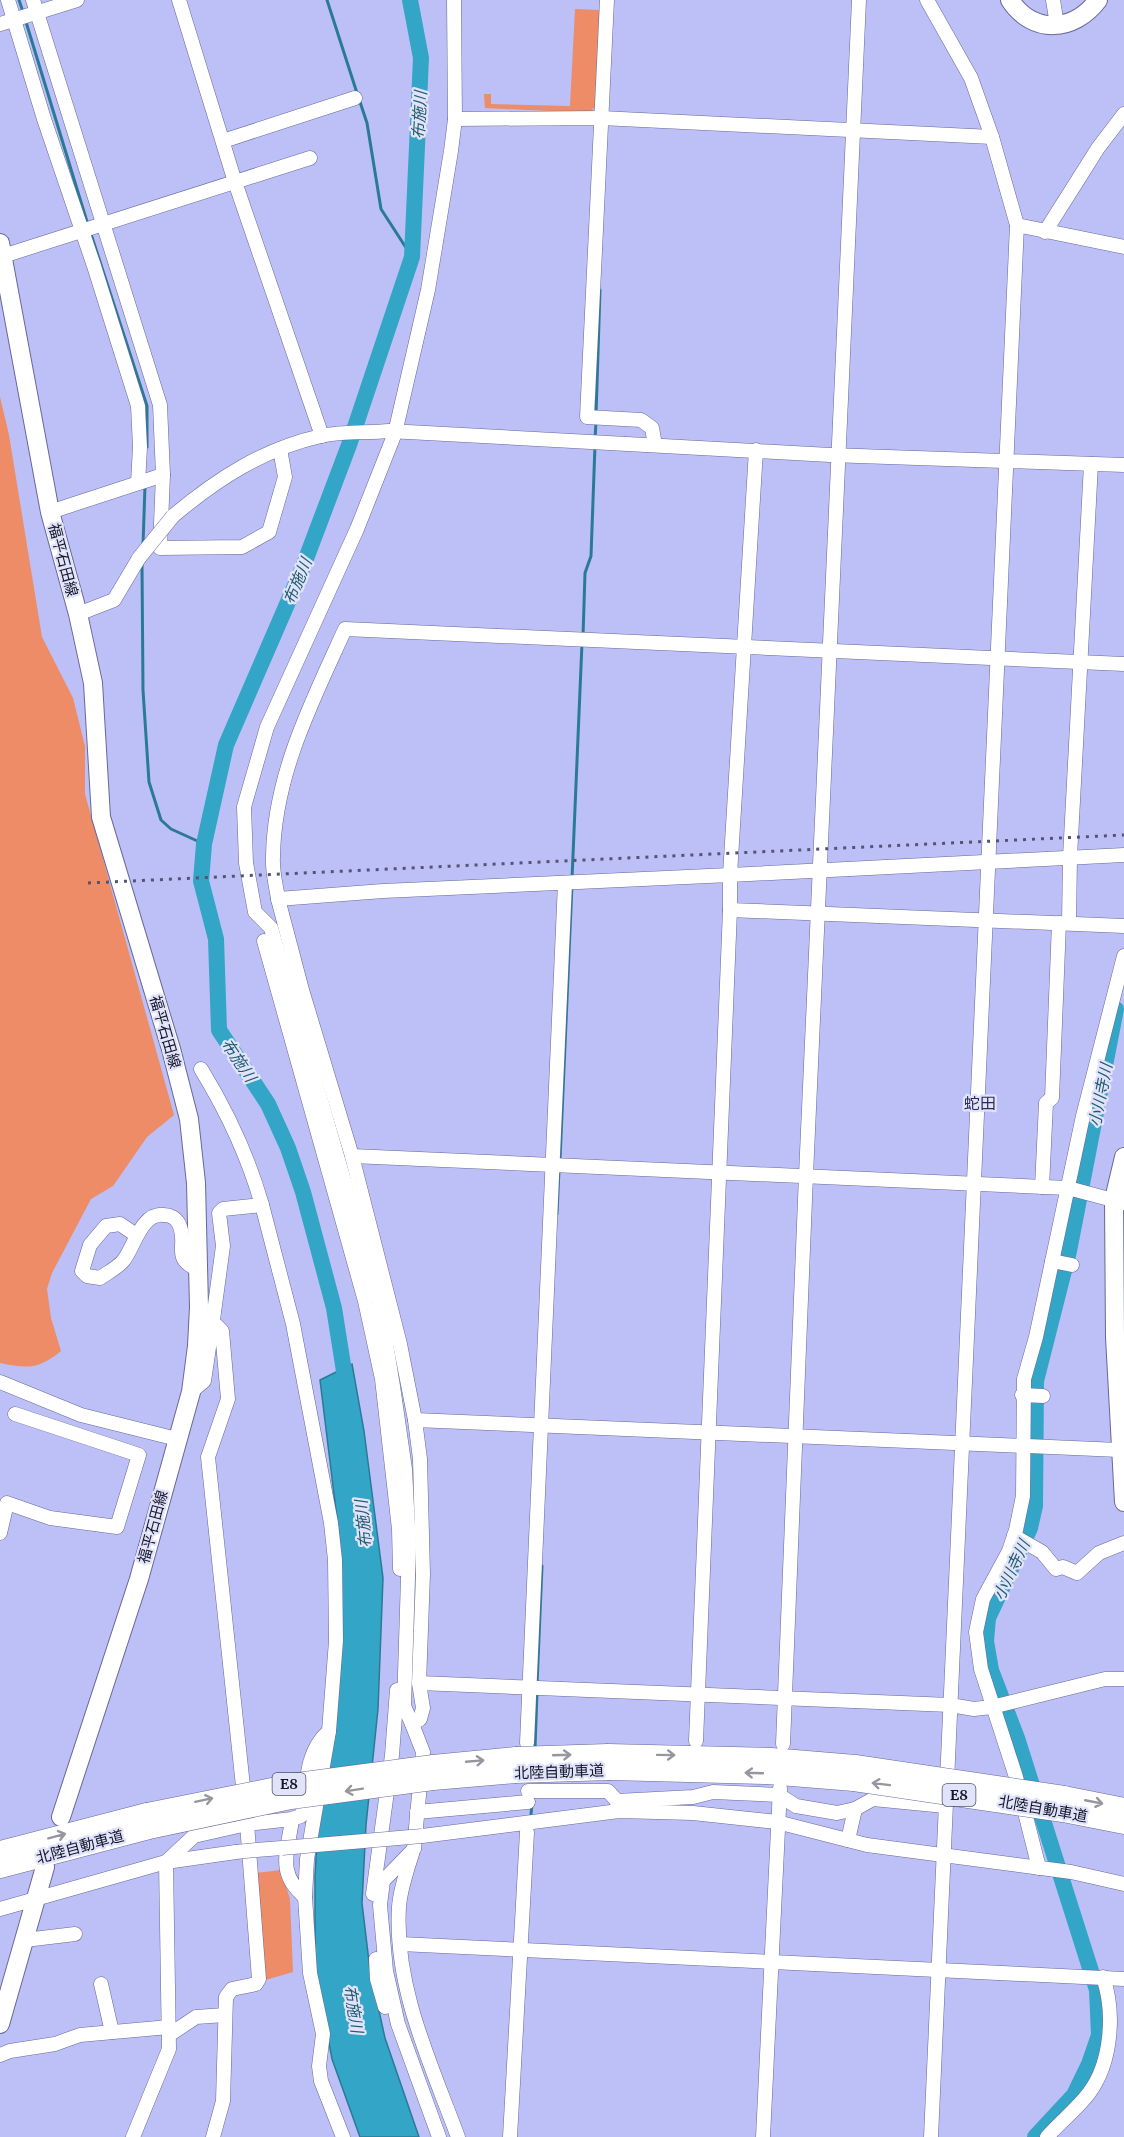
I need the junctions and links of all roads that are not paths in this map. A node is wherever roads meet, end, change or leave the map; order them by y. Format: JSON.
{"nodes":[{"id":1,"x":8,"y":0,"type":"edge"},
{"id":2,"x":76,"y":0,"type":"edge"},
{"id":3,"x":179,"y":0,"type":"edge"},
{"id":4,"x":454,"y":0,"type":"edge"},
{"id":5,"x":607,"y":0,"type":"edge"},
{"id":6,"x":859,"y":0,"type":"edge"},
{"id":7,"x":927,"y":0,"type":"edge"},
{"id":8,"x":1010,"y":0,"type":"edge"},
{"id":9,"x":1053,"y":0,"type":"edge"},
{"id":10,"x":1098,"y":0,"type":"edge"},
{"id":11,"x":35,"y":6,"type":"edge"},
{"id":12,"x":7,"y":22,"type":"edge"},
{"id":13,"x":1056,"y":24,"type":"junction"},
{"id":14,"x":355,"y":98,"type":"dead end"},
{"id":15,"x":1124,"y":114,"type":"edge"},
{"id":16,"x":601,"y":118,"type":"junction"},
{"id":17,"x":455,"y":119,"type":"junction"},
{"id":18,"x":855,"y":130,"type":"junction"},
{"id":19,"x":992,"y":137,"type":"junction"},
{"id":20,"x":223,"y":141,"type":"junction"},
{"id":21,"x":310,"y":158,"type":"dead end"},
{"id":22,"x":236,"y":182,"type":"junction"},
{"id":23,"x":104,"y":223,"type":"junction"},
{"id":24,"x":1017,"y":225,"type":"junction"},
{"id":25,"x":80,"y":230,"type":"junction"},
{"id":26,"x":1045,"y":232,"type":"junction"},
{"id":27,"x":1124,"y":247,"type":"edge"},
{"id":28,"x":1,"y":249,"type":"edge"},
{"id":29,"x":392,"y":432,"type":"junction"},
{"id":30,"x":322,"y":436,"type":"junction"},
{"id":31,"x":655,"y":445,"type":"junction"},
{"id":32,"x":280,"y":449,"type":"junction"},
{"id":33,"x":756,"y":450,"type":"junction"},
{"id":34,"x":840,"y":455,"type":"junction"},
{"id":35,"x":1006,"y":461,"type":"junction"},
{"id":36,"x":1091,"y":464,"type":"junction"},
{"id":37,"x":1124,"y":465,"type":"edge"},
{"id":38,"x":163,"y":475,"type":"junction"},
{"id":39,"x":138,"y":483,"type":"junction"},
{"id":40,"x":50,"y":512,"type":"junction"},
{"id":41,"x":78,"y":614,"type":"junction"},
{"id":42,"x":743,"y":647,"type":"junction"},
{"id":43,"x":831,"y":651,"type":"junction"},
{"id":44,"x":996,"y":659,"type":"junction"},
{"id":45,"x":1080,"y":662,"type":"junction"},
{"id":46,"x":1124,"y":664,"type":"edge"},
{"id":47,"x":1124,"y":855,"type":"edge"},
{"id":48,"x":1070,"y":857,"type":"junction"},
{"id":49,"x":988,"y":862,"type":"junction"},
{"id":50,"x":821,"y":868,"type":"junction"},
{"id":51,"x":730,"y":875,"type":"junction"},
{"id":52,"x":565,"y":883,"type":"junction"},
{"id":53,"x":278,"y":899,"type":"junction"},
{"id":54,"x":730,"y":910,"type":"junction"},
{"id":55,"x":819,"y":912,"type":"junction"},
{"id":56,"x":986,"y":920,"type":"junction"},
{"id":57,"x":1064,"y":923,"type":"junction"},
{"id":58,"x":1124,"y":926,"type":"edge"},
{"id":59,"x":264,"y":941,"type":"dead end"},
{"id":60,"x":1124,"y":956,"type":"edge"},
{"id":61,"x":201,"y":1069,"type":"dead end"},
{"id":62,"x":352,"y":1156,"type":"junction"},
{"id":63,"x":1124,"y":1157,"type":"edge"},
{"id":64,"x":552,"y":1165,"type":"junction"},
{"id":65,"x":719,"y":1172,"type":"junction"},
{"id":66,"x":806,"y":1175,"type":"junction"},
{"id":67,"x":974,"y":1185,"type":"junction"},
{"id":68,"x":1042,"y":1187,"type":"junction"},
{"id":69,"x":1068,"y":1188,"type":"junction"},
{"id":70,"x":1119,"y":1201,"type":"edge"},
{"id":71,"x":262,"y":1205,"type":"junction"},
{"id":72,"x":136,"y":1235,"type":"dead end"},
{"id":73,"x":1052,"y":1261,"type":"junction"},
{"id":74,"x":1072,"y":1265,"type":"dead end"},
{"id":75,"x":199,"y":1270,"type":"junction"},
{"id":76,"x":212,"y":1327,"type":"junction"},
{"id":77,"x":0,"y":1382,"type":"edge"},
{"id":78,"x":191,"y":1392,"type":"junction"},
{"id":79,"x":1022,"y":1395,"type":"junction"},
{"id":80,"x":1043,"y":1396,"type":"dead end"},
{"id":81,"x":15,"y":1414,"type":"dead end"},
{"id":82,"x":414,"y":1420,"type":"junction"},
{"id":83,"x":542,"y":1424,"type":"junction"},
{"id":84,"x":706,"y":1432,"type":"junction"},
{"id":85,"x":795,"y":1437,"type":"junction"},
{"id":86,"x":177,"y":1438,"type":"junction"},
{"id":87,"x":962,"y":1444,"type":"junction"},
{"id":88,"x":1031,"y":1447,"type":"junction"},
{"id":89,"x":1119,"y":1450,"type":"junction"},
{"id":90,"x":1124,"y":1502,"type":"edge"},
{"id":91,"x":0,"y":1533,"type":"edge"},
{"id":92,"x":1014,"y":1536,"type":"junction"},
{"id":93,"x":1124,"y":1543,"type":"edge"},
{"id":94,"x":1124,"y":1679,"type":"edge"},
{"id":95,"x":419,"y":1683,"type":"junction"},
{"id":96,"x":528,"y":1688,"type":"junction"},
{"id":97,"x":696,"y":1694,"type":"junction"},
{"id":98,"x":784,"y":1699,"type":"junction"},
{"id":99,"x":950,"y":1705,"type":"junction"},
{"id":100,"x":993,"y":1707,"type":"junction"},
{"id":101,"x":412,"y":1724,"type":"junction"},
{"id":102,"x":329,"y":1731,"type":"junction"},
{"id":103,"x":696,"y":1742,"type":"dead end"},
{"id":104,"x":783,"y":1744,"type":"dead end"},
{"id":105,"x":524,"y":1781,"type":"junction"},
{"id":106,"x":694,"y":1791,"type":"junction"},
{"id":107,"x":779,"y":1791,"type":"junction"},
{"id":108,"x":1063,"y":1804,"type":"junction"},
{"id":109,"x":618,"y":1806,"type":"junction"},
{"id":110,"x":945,"y":1806,"type":"junction"},
{"id":111,"x":1124,"y":1808,"type":"edge"},
{"id":112,"x":855,"y":1809,"type":"junction"},
{"id":113,"x":417,"y":1812,"type":"junction"},
{"id":114,"x":693,"y":1813,"type":"junction"},
{"id":115,"x":61,"y":1817,"type":"dead end"},
{"id":116,"x":292,"y":1819,"type":"junction"},
{"id":117,"x":148,"y":1821,"type":"junction"},
{"id":118,"x":777,"y":1822,"type":"junction"},
{"id":119,"x":247,"y":1824,"type":"junction"},
{"id":120,"x":1124,"y":1824,"type":"edge"},
{"id":121,"x":527,"y":1832,"type":"dead end"},
{"id":122,"x":848,"y":1840,"type":"junction"},
{"id":123,"x":414,"y":1849,"type":"junction"},
{"id":124,"x":0,"y":1851,"type":"edge"},
{"id":125,"x":942,"y":1857,"type":"junction"},
{"id":126,"x":166,"y":1862,"type":"junction"},
{"id":127,"x":45,"y":1867,"type":"dead end"},
{"id":128,"x":0,"y":1868,"type":"edge"},
{"id":129,"x":1040,"y":1868,"type":"junction"},
{"id":130,"x":1124,"y":1884,"type":"edge"},
{"id":131,"x":305,"y":1897,"type":"junction"},
{"id":132,"x":38,"y":1898,"type":"junction"},
{"id":133,"x":0,"y":1908,"type":"edge"},
{"id":134,"x":75,"y":1934,"type":"dead end"},
{"id":135,"x":25,"y":1940,"type":"junction"},
{"id":136,"x":400,"y":1944,"type":"junction"},
{"id":137,"x":519,"y":1949,"type":"junction"},
{"id":138,"x":772,"y":1960,"type":"junction"},
{"id":139,"x":938,"y":1969,"type":"junction"},
{"id":140,"x":1103,"y":1977,"type":"junction"},
{"id":141,"x":1124,"y":1979,"type":"edge"},
{"id":142,"x":101,"y":1984,"type":"dead end"},
{"id":143,"x":225,"y":2015,"type":"junction"},
{"id":144,"x":0,"y":2024,"type":"edge"},
{"id":145,"x":169,"y":2031,"type":"junction"},
{"id":146,"x":112,"y":2032,"type":"junction"},
{"id":147,"x":0,"y":2055,"type":"edge"},
{"id":148,"x":133,"y":2137,"type":"edge"},
{"id":149,"x":213,"y":2137,"type":"edge"},
{"id":150,"x":343,"y":2137,"type":"edge"},
{"id":151,"x":429,"y":2137,"type":"edge"},
{"id":152,"x":439,"y":2137,"type":"edge"},
{"id":153,"x":458,"y":2137,"type":"edge"},
{"id":154,"x":510,"y":2137,"type":"edge"},
{"id":155,"x":764,"y":2137,"type":"edge"},
{"id":156,"x":931,"y":2137,"type":"edge"},
{"id":157,"x":1047,"y":2137,"type":"edge"}],
"edges":[{"from":1,"to":12,"type":"street"},
{"from":2,"to":11,"type":"street"},
{"from":3,"to":20,"type":"street"},
{"from":4,"to":17,"type":"street"},
{"from":5,"to":16,"type":"street"},
{"from":6,"to":18,"type":"street"},
{"from":7,"to":19,"type":"street"},
{"from":8,"to":13,"type":"main road"},
{"from":9,"to":13,"type":"street"},
{"from":10,"to":13,"type":"main road"},
{"from":11,"to":12,"type":"street"},
{"from":11,"to":23,"type":"street"},
{"from":12,"to":25,"type":"street"},
{"from":14,"to":20,"type":"street"},
{"from":15,"to":26,"type":"street"},
{"from":16,"to":17,"type":"street"},
{"from":16,"to":18,"type":"street"},
{"from":16,"to":31,"type":"street"},
{"from":17,"to":29,"type":"street"},
{"from":18,"to":19,"type":"street"},
{"from":18,"to":34,"type":"street"},
{"from":19,"to":24,"type":"street"},
{"from":20,"to":22,"type":"street"},
{"from":21,"to":22,"type":"street"},
{"from":22,"to":23,"type":"street"},
{"from":22,"to":30,"type":"street"},
{"from":23,"to":25,"type":"street"},
{"from":23,"to":38,"type":"street"},
{"from":24,"to":26,"type":"street"},
{"from":24,"to":35,"type":"street"},
{"from":25,"to":28,"type":"street"},
{"from":25,"to":39,"type":"street"},
{"from":26,"to":27,"type":"street"},
{"from":28,"to":40,"type":"main road","name":"福平石田線"},
{"from":29,"to":30,"type":"street"},
{"from":29,"to":31,"type":"street"},
{"from":29,"to":101,"type":"street"},
{"from":30,"to":32,"type":"street"},
{"from":31,"to":33,"type":"street"},
{"from":32,"to":38,"type":"street"},
{"from":32,"to":41,"type":"street","bridge":true},
{"from":33,"to":34,"type":"street"},
{"from":33,"to":42,"type":"street"},
{"from":34,"to":35,"type":"street"},
{"from":34,"to":43,"type":"street"},
{"from":35,"to":36,"type":"street"},
{"from":35,"to":44,"type":"street"},
{"from":36,"to":37,"type":"street"},
{"from":36,"to":45,"type":"street"},
{"from":38,"to":39,"type":"street"},
{"from":39,"to":40,"type":"street"},
{"from":40,"to":41,"type":"main road","name":"福平石田線"},
{"from":41,"to":75,"type":"main road","name":"福平石田線"},
{"from":42,"to":43,"type":"street"},
{"from":42,"to":51,"type":"street"},
{"from":42,"to":53,"type":"street"},
{"from":43,"to":44,"type":"street"},
{"from":43,"to":50,"type":"street"},
{"from":44,"to":45,"type":"street"},
{"from":44,"to":49,"type":"street"},
{"from":45,"to":46,"type":"street"},
{"from":45,"to":48,"type":"street"},
{"from":47,"to":48,"type":"street"},
{"from":48,"to":49,"type":"street"},
{"from":48,"to":57,"type":"street"},
{"from":49,"to":50,"type":"street"},
{"from":49,"to":56,"type":"street"},
{"from":50,"to":51,"type":"street"},
{"from":50,"to":55,"type":"street"},
{"from":51,"to":52,"type":"street"},
{"from":51,"to":54,"type":"street"},
{"from":52,"to":53,"type":"street"},
{"from":52,"to":64,"type":"street"},
{"from":53,"to":62,"type":"street"},
{"from":54,"to":55,"type":"street"},
{"from":54,"to":65,"type":"street"},
{"from":55,"to":56,"type":"street"},
{"from":55,"to":66,"type":"street"},
{"from":56,"to":57,"type":"street"},
{"from":56,"to":67,"type":"street"},
{"from":57,"to":58,"type":"street"},
{"from":57,"to":68,"type":"street"},
{"from":59,"to":151,"type":"street"},
{"from":60,"to":69,"type":"street"},
{"from":61,"to":71,"type":"street"},
{"from":62,"to":64,"type":"street"},
{"from":62,"to":82,"type":"street"},
{"from":63,"to":70,"type":"main road"},
{"from":64,"to":65,"type":"street"},
{"from":64,"to":83,"type":"street"},
{"from":65,"to":66,"type":"street"},
{"from":65,"to":84,"type":"street"},
{"from":66,"to":67,"type":"street"},
{"from":66,"to":85,"type":"street"},
{"from":67,"to":68,"type":"street"},
{"from":67,"to":87,"type":"street"},
{"from":68,"to":69,"type":"street"},
{"from":69,"to":70,"type":"street"},
{"from":69,"to":73,"type":"street"},
{"from":70,"to":89,"type":"main road"},
{"from":71,"to":76,"type":"street"},
{"from":71,"to":102,"type":"street"},
{"from":72,"to":75,"type":"street"},
{"from":73,"to":74,"type":"street"},
{"from":73,"to":79,"type":"street"},
{"from":75,"to":78,"type":"main road","name":"福平石田線"},
{"from":76,"to":78,"type":"street"},
{"from":76,"to":119,"type":"street"},
{"from":77,"to":86,"type":"street"},
{"from":78,"to":86,"type":"main road","name":"福平石田線"},
{"from":79,"to":80,"type":"street"},
{"from":79,"to":88,"type":"street"},
{"from":81,"to":91,"type":"street"},
{"from":82,"to":83,"type":"street"},
{"from":82,"to":95,"type":"street"},
{"from":83,"to":84,"type":"street"},
{"from":83,"to":96,"type":"street"},
{"from":84,"to":85,"type":"street"},
{"from":84,"to":97,"type":"street"},
{"from":85,"to":87,"type":"street"},
{"from":85,"to":98,"type":"street"},
{"from":86,"to":115,"type":"main road","name":"福平石田線"},
{"from":87,"to":88,"type":"street"},
{"from":87,"to":99,"type":"street"},
{"from":88,"to":89,"type":"street"},
{"from":88,"to":92,"type":"street"},
{"from":89,"to":90,"type":"main road"},
{"from":92,"to":93,"type":"street"},
{"from":92,"to":100,"type":"street"},
{"from":94,"to":100,"type":"street"},
{"from":95,"to":96,"type":"street"},
{"from":95,"to":101,"type":"street"},
{"from":96,"to":97,"type":"street"},
{"from":96,"to":105,"type":"street"},
{"from":97,"to":98,"type":"street"},
{"from":97,"to":103,"type":"street"},
{"from":98,"to":99,"type":"street"},
{"from":98,"to":104,"type":"street"},
{"from":99,"to":100,"type":"street"},
{"from":99,"to":110,"type":"street"},
{"from":100,"to":129,"type":"street"},
{"from":101,"to":113,"type":"street"},
{"from":102,"to":116,"type":"street"},
{"from":102,"to":131,"type":"street"},
{"from":105,"to":108,"type":"highway","name":"北陸自動車道","number":"E8","bridge":true},
{"from":105,"to":109,"type":"street"},
{"from":105,"to":113,"type":"street"},
{"from":105,"to":117,"type":"highway","name":"北陸自動車道","number":"E8","bridge":true},
{"from":106,"to":107,"type":"street"},
{"from":106,"to":109,"type":"street"},
{"from":106,"to":114,"type":"street"},
{"from":107,"to":112,"type":"street"},
{"from":107,"to":118,"type":"street"},
{"from":108,"to":111,"type":"highway","name":"北陸自動車道","number":"E8","one_way":true},
{"from":108,"to":120,"type":"highway","name":"北陸自動車道","number":"E8"},
{"from":109,"to":114,"type":"street"},
{"from":109,"to":126,"type":"street","bridge":true},
{"from":110,"to":112,"type":"street"},
{"from":110,"to":125,"type":"street"},
{"from":112,"to":122,"type":"street"},
{"from":113,"to":123,"type":"street"},
{"from":114,"to":118,"type":"street"},
{"from":116,"to":119,"type":"street"},
{"from":116,"to":131,"type":"street"},
{"from":124,"to":117,"type":"highway","name":"北陸自動車道","number":"E8","one_way":true},
{"from":117,"to":128,"type":"highway","name":"北陸自動車道","number":"E8"},
{"from":118,"to":122,"type":"street"},
{"from":118,"to":138,"type":"street"},
{"from":119,"to":126,"type":"street"},
{"from":119,"to":143,"type":"street"},
{"from":121,"to":137,"type":"street"},
{"from":122,"to":125,"type":"street"},
{"from":123,"to":136,"type":"street"},
{"from":123,"to":152,"type":"street"},
{"from":125,"to":129,"type":"street"},
{"from":125,"to":139,"type":"street"},
{"from":126,"to":132,"type":"street"},
{"from":126,"to":145,"type":"street"},
{"from":127,"to":132,"type":"main road"},
{"from":129,"to":130,"type":"street"},
{"from":131,"to":150,"type":"street"},
{"from":132,"to":133,"type":"street"},
{"from":132,"to":135,"type":"main road"},
{"from":134,"to":135,"type":"street"},
{"from":135,"to":144,"type":"main road"},
{"from":136,"to":137,"type":"street"},
{"from":136,"to":153,"type":"street"},
{"from":137,"to":138,"type":"street"},
{"from":137,"to":154,"type":"street"},
{"from":138,"to":139,"type":"street"},
{"from":138,"to":155,"type":"street"},
{"from":139,"to":140,"type":"street"},
{"from":139,"to":156,"type":"street"},
{"from":140,"to":141,"type":"street"},
{"from":140,"to":157,"type":"street"},
{"from":142,"to":146,"type":"street"},
{"from":143,"to":145,"type":"street"},
{"from":143,"to":149,"type":"street"},
{"from":145,"to":146,"type":"street"},
{"from":145,"to":148,"type":"street"},
{"from":146,"to":147,"type":"street"}]}
